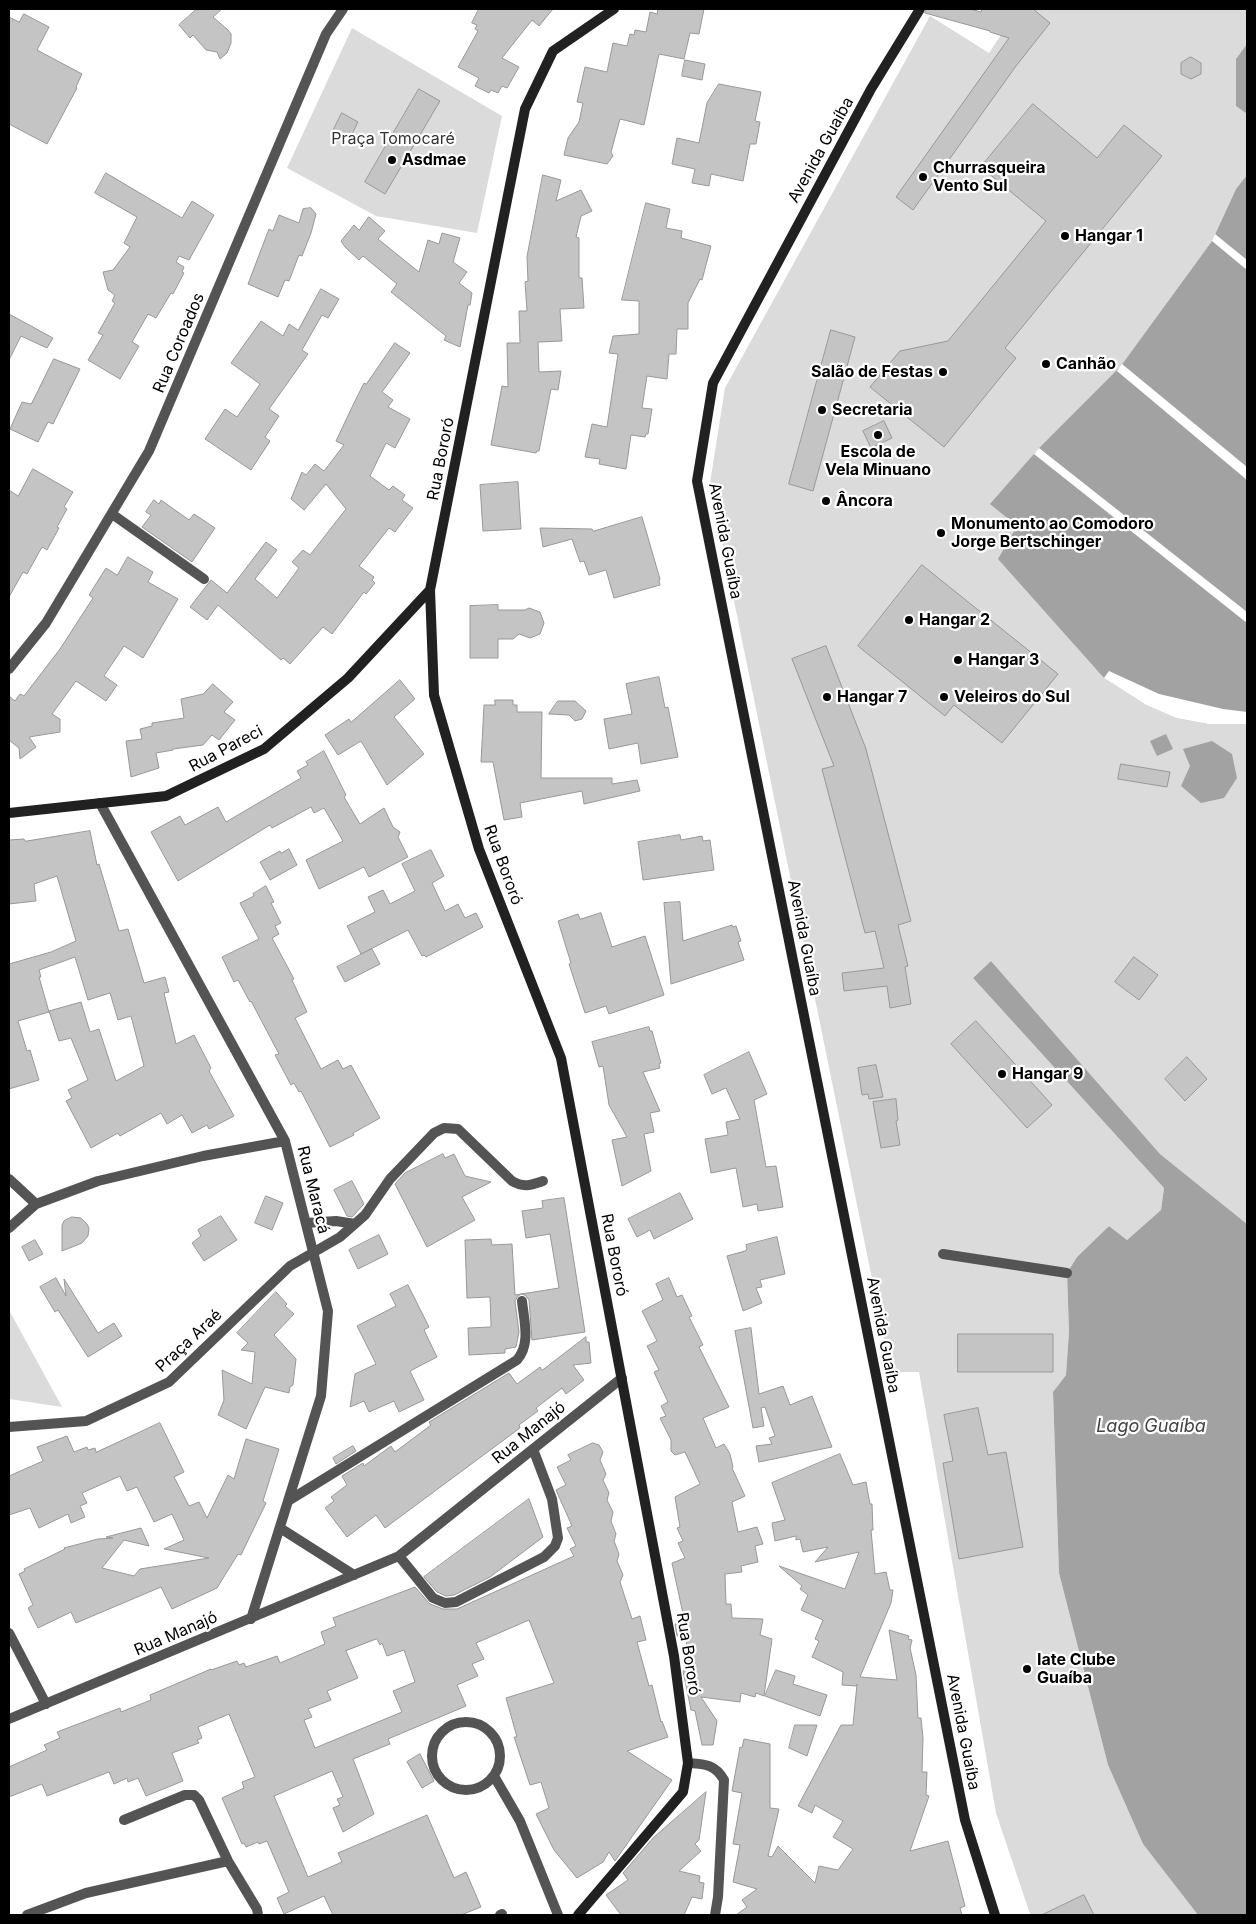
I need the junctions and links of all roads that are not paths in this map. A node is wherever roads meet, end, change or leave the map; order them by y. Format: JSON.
{"nodes":[{"id":1,"x":342,"y":9,"type":"edge"},
{"id":2,"x":614,"y":9,"type":"edge"},
{"id":3,"x":920,"y":9,"type":"edge"},
{"id":4,"x":112,"y":514,"type":"junction"},
{"id":5,"x":204,"y":579,"type":"dead end"},
{"id":6,"x":430,"y":590,"type":"junction"},
{"id":7,"x":9,"y":669,"type":"edge"},
{"id":8,"x":100,"y":803,"type":"junction"},
{"id":9,"x":9,"y":813,"type":"edge"},
{"id":10,"x":285,"y":1141,"type":"junction"},
{"id":11,"x":9,"y":1180,"type":"edge"},
{"id":12,"x":543,"y":1181,"type":"dead end"},
{"id":13,"x":36,"y":1204,"type":"junction"},
{"id":14,"x":306,"y":1224,"type":"junction"},
{"id":15,"x":355,"y":1224,"type":"junction"},
{"id":16,"x":9,"y":1228,"type":"edge"},
{"id":17,"x":313,"y":1253,"type":"junction"},
{"id":18,"x":943,"y":1254,"type":"dead end"},
{"id":19,"x":1067,"y":1273,"type":"dead end"},
{"id":20,"x":522,"y":1301,"type":"dead end"},
{"id":21,"x":622,"y":1378,"type":"junction"},
{"id":22,"x":9,"y":1428,"type":"edge"},
{"id":23,"x":533,"y":1449,"type":"junction"},
{"id":24,"x":288,"y":1501,"type":"junction"},
{"id":25,"x":280,"y":1528,"type":"junction"},
{"id":26,"x":399,"y":1556,"type":"junction"},
{"id":27,"x":354,"y":1575,"type":"junction"},
{"id":28,"x":251,"y":1619,"type":"junction"},
{"id":29,"x":9,"y":1633,"type":"edge"},
{"id":30,"x":46,"y":1704,"type":"junction"},
{"id":31,"x":9,"y":1719,"type":"edge"},
{"id":32,"x":688,"y":1763,"type":"junction"},
{"id":33,"x":494,"y":1776,"type":"junction"},
{"id":34,"x":124,"y":1820,"type":"dead end"},
{"id":35,"x":228,"y":1861,"type":"junction"},
{"id":36,"x":28,"y":1915,"type":"edge"},
{"id":37,"x":258,"y":1915,"type":"edge"},
{"id":38,"x":558,"y":1915,"type":"edge"},
{"id":39,"x":578,"y":1915,"type":"edge"},
{"id":40,"x":715,"y":1915,"type":"edge"},
{"id":41,"x":995,"y":1915,"type":"edge"}],
"edges":[{"from":1,"to":4,"type":"street","name":"Rua Coroados"},
{"from":2,"to":6,"type":"street","name":"Rua Bororó"},
{"from":3,"to":41,"type":"street","name":"Avenida Guaíba"},
{"from":4,"to":5,"type":"street"},
{"from":4,"to":7,"type":"street","name":"Rua Coroados"},
{"from":6,"to":8,"type":"street","name":"Rua Pareci"},
{"from":6,"to":21,"type":"street","name":"Rua Bororó"},
{"from":8,"to":9,"type":"street","name":"Rua Pareci"},
{"from":8,"to":10,"type":"street","name":"Rua Maracá"},
{"from":10,"to":13,"type":"street"},
{"from":10,"to":14,"type":"street","name":"Rua Maracá"},
{"from":11,"to":13,"type":"street"},
{"from":12,"to":15,"type":"street","name":"Praça Araé"},
{"from":13,"to":16,"type":"street"},
{"from":14,"to":15,"type":"street"},
{"from":14,"to":17,"type":"street","name":"Rua Maracá"},
{"from":15,"to":17,"type":"street","name":"Praça Araé"},
{"from":17,"to":22,"type":"street","name":"Praça Araé"},
{"from":17,"to":24,"type":"street","name":"Rua Maracá"},
{"from":18,"to":19,"type":"street"},
{"from":20,"to":24,"type":"street"},
{"from":21,"to":23,"type":"street","name":"Rua Manajó"},
{"from":21,"to":32,"type":"street","name":"Rua Bororó"},
{"from":23,"to":26,"type":"street","name":"Rua Manajó"},
{"from":23,"to":26,"type":"street"},
{"from":24,"to":25,"type":"street","name":"Rua Maracá"},
{"from":25,"to":27,"type":"street"},
{"from":25,"to":28,"type":"street","name":"Rua Maracá"},
{"from":26,"to":27,"type":"street","name":"Rua Manajó"},
{"from":27,"to":28,"type":"street","name":"Rua Manajó"},
{"from":28,"to":30,"type":"street","name":"Rua Manajó"},
{"from":29,"to":30,"type":"street"},
{"from":30,"to":31,"type":"street","name":"Rua Manajó"},
{"from":32,"to":39,"type":"street","name":"Rua Bororó"},
{"from":32,"to":40,"type":"street"},
{"from":33,"to":33,"type":"street"},
{"from":33,"to":38,"type":"street"},
{"from":34,"to":35,"type":"street"},
{"from":35,"to":36,"type":"street"},
{"from":35,"to":37,"type":"street"}]}
